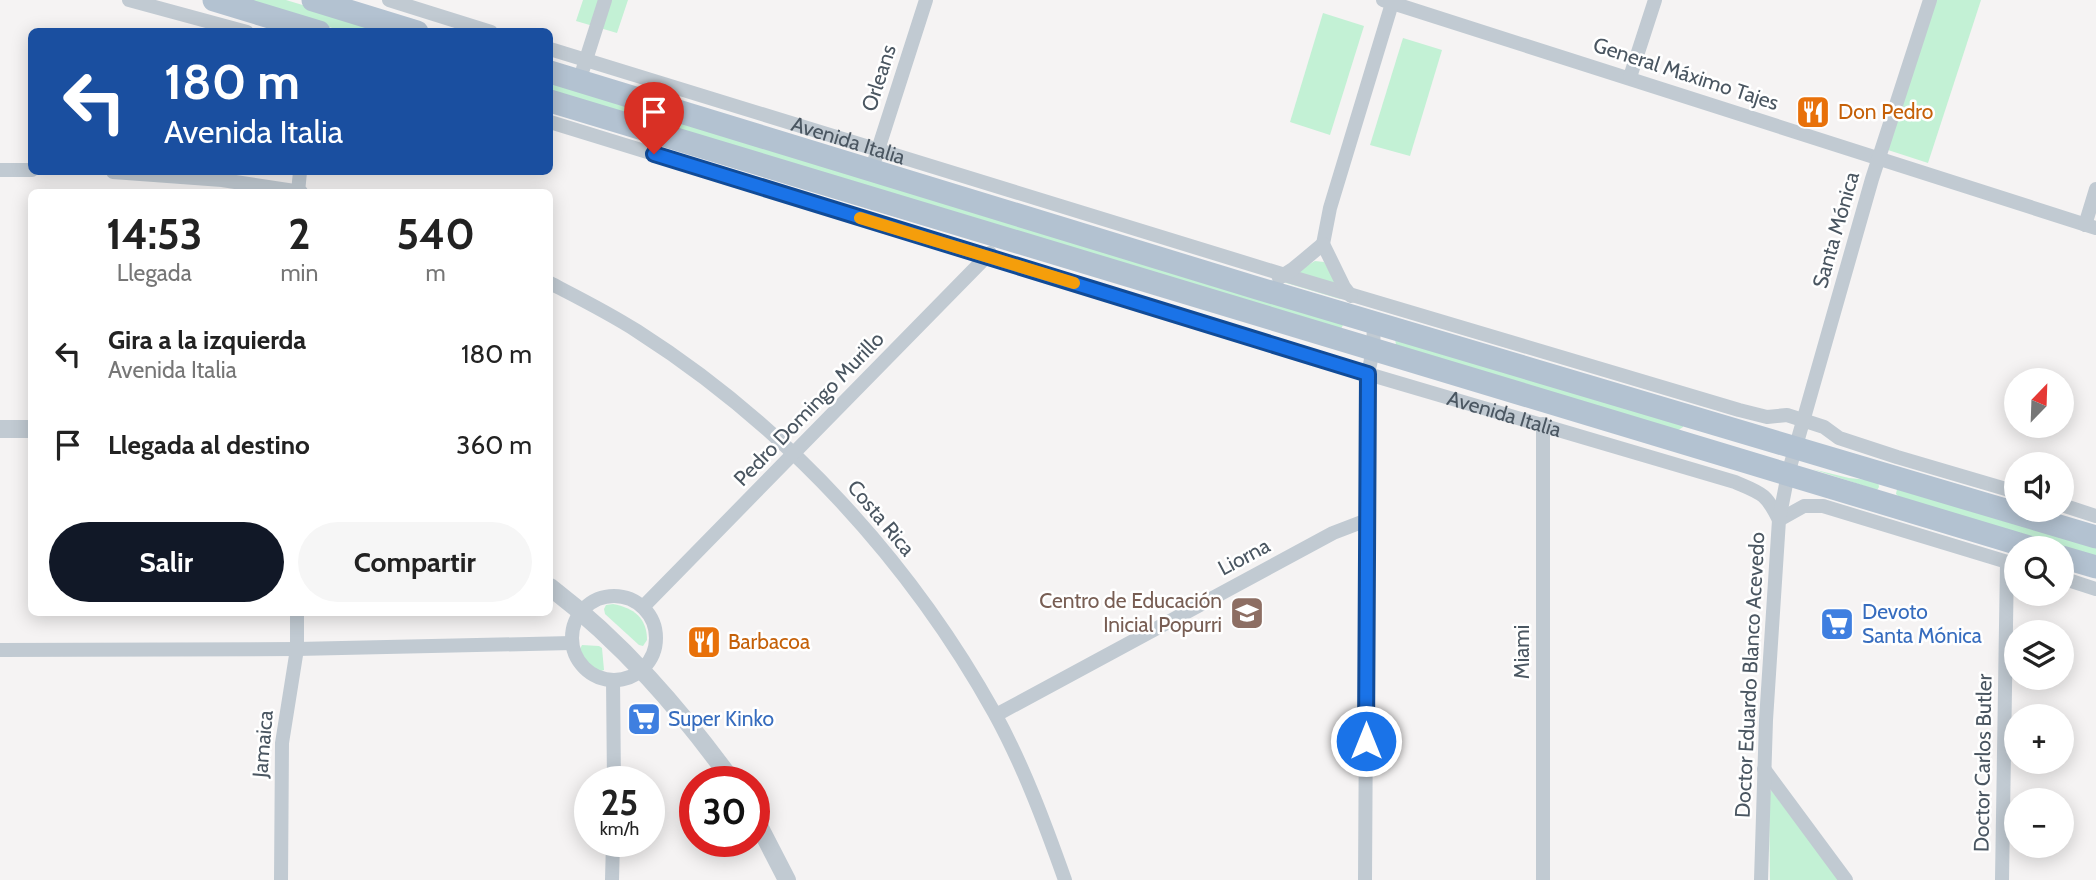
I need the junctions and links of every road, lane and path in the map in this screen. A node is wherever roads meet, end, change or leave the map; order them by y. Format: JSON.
{"nodes":[{"id":1,"x":129,"y":0,"type":"edge"},
{"id":2,"x":214,"y":0,"type":"edge"},
{"id":3,"x":389,"y":0,"type":"edge"},
{"id":4,"x":605,"y":0,"type":"edge"},
{"id":5,"x":926,"y":0,"type":"edge"},
{"id":6,"x":1655,"y":0,"type":"edge"},
{"id":7,"x":1930,"y":0,"type":"edge"},
{"id":8,"x":1389,"y":1,"type":"edge"},
{"id":9,"x":325,"y":2,"type":"edge"},
{"id":10,"x":232,"y":28,"type":"edge"},
{"id":11,"x":306,"y":28,"type":"edge"},
{"id":12,"x":405,"y":28,"type":"edge"},
{"id":13,"x":478,"y":28,"type":"edge"},
{"id":14,"x":553,"y":52,"type":"edge"},
{"id":15,"x":582,"y":70,"type":"junction"},
{"id":16,"x":553,"y":72,"type":"edge"},
{"id":17,"x":1630,"y":77,"type":"junction"},
{"id":18,"x":553,"y":102,"type":"edge"},
{"id":19,"x":553,"y":123,"type":"edge"},
{"id":20,"x":1878,"y":159,"type":"junction"},
{"id":21,"x":875,"y":160,"type":"junction"},
{"id":22,"x":0,"y":170,"type":"edge"},
{"id":23,"x":28,"y":170,"type":"edge"},
{"id":24,"x":154,"y":175,"type":"edge"},
{"id":25,"x":280,"y":189,"type":"edge"},
{"id":26,"x":2096,"y":189,"type":"edge"},
{"id":27,"x":2091,"y":226,"type":"edge"},
{"id":28,"x":1003,"y":238,"type":"junction"},
{"id":29,"x":1143,"y":242,"type":"junction"},
{"id":30,"x":1323,"y":244,"type":"junction"},
{"id":31,"x":986,"y":257,"type":"junction"},
{"id":32,"x":1285,"y":275,"type":"junction"},
{"id":33,"x":553,"y":284,"type":"edge"},
{"id":34,"x":1114,"y":284,"type":"junction"},
{"id":35,"x":1257,"y":288,"type":"junction"},
{"id":36,"x":1350,"y":294,"type":"junction"},
{"id":37,"x":1374,"y":323,"type":"junction"},
{"id":38,"x":1373,"y":349,"type":"junction"},
{"id":39,"x":1368,"y":374,"type":"junction"},
{"id":40,"x":1695,"y":416,"type":"junction"},
{"id":41,"x":1802,"y":420,"type":"junction"},
{"id":42,"x":1543,"y":424,"type":"junction"},
{"id":43,"x":0,"y":429,"type":"edge"},
{"id":44,"x":28,"y":429,"type":"edge"},
{"id":45,"x":1688,"y":443,"type":"junction"},
{"id":46,"x":1794,"y":447,"type":"junction"},
{"id":47,"x":795,"y":454,"type":"junction"},
{"id":48,"x":1895,"y":467,"type":"junction"},
{"id":49,"x":1788,"y":474,"type":"junction"},
{"id":50,"x":1969,"y":489,"type":"junction"},
{"id":51,"x":2004,"y":491,"type":"edge"},
{"id":52,"x":2074,"y":509,"type":"edge"},
{"id":53,"x":1884,"y":514,"type":"junction"},
{"id":54,"x":2096,"y":516,"type":"edge"},
{"id":55,"x":1367,"y":520,"type":"junction"},
{"id":56,"x":1779,"y":520,"type":"junction"},
{"id":57,"x":1924,"y":526,"type":"junction"},
{"id":58,"x":2096,"y":537,"type":"edge"},
{"id":59,"x":2004,"y":542,"type":"edge"},
{"id":60,"x":2004,"y":561,"type":"edge"},
{"id":61,"x":2074,"y":561,"type":"edge"},
{"id":62,"x":2096,"y":567,"type":"edge"},
{"id":63,"x":2074,"y":582,"type":"edge"},
{"id":64,"x":553,"y":589,"type":"edge"},
{"id":65,"x":2096,"y":589,"type":"edge"},
{"id":66,"x":2011,"y":606,"type":"edge"},
{"id":67,"x":643,"y":607,"type":"junction"},
{"id":68,"x":581,"y":611,"type":"junction"},
{"id":69,"x":298,"y":616,"type":"edge"},
{"id":70,"x":572,"y":643,"type":"junction"},
{"id":71,"x":298,"y":649,"type":"junction"},
{"id":72,"x":0,"y":650,"type":"edge"},
{"id":73,"x":642,"y":670,"type":"junction"},
{"id":74,"x":613,"y":680,"type":"junction"},
{"id":75,"x":996,"y":715,"type":"junction"},
{"id":76,"x":614,"y":766,"type":"edge"},
{"id":77,"x":721,"y":766,"type":"edge"},
{"id":78,"x":1764,"y":769,"type":"junction"},
{"id":79,"x":770,"y":847,"type":"edge"},
{"id":80,"x":613,"y":857,"type":"edge"},
{"id":81,"x":281,"y":880,"type":"edge"},
{"id":82,"x":612,"y":880,"type":"edge"},
{"id":83,"x":787,"y":880,"type":"edge"},
{"id":84,"x":1065,"y":880,"type":"edge"},
{"id":85,"x":1365,"y":880,"type":"edge"},
{"id":86,"x":1543,"y":880,"type":"edge"},
{"id":87,"x":1761,"y":880,"type":"edge"},
{"id":88,"x":1846,"y":880,"type":"edge"},
{"id":89,"x":2001,"y":880,"type":"edge"}],
"edges":[{"from":1,"to":10,"type":"street"},
{"from":2,"to":11,"type":"main road"},
{"from":3,"to":13,"type":"street"},
{"from":4,"to":15,"type":"street"},
{"from":5,"to":21,"type":"street","name":"Orleans"},
{"from":6,"to":17,"type":"street"},
{"from":7,"to":20,"type":"street","name":"Santa Mónica"},
{"from":8,"to":17,"type":"street","name":"General Máximo Tajes"},
{"from":8,"to":30,"type":"street"},
{"from":9,"to":12,"type":"main road"},
{"from":14,"to":15,"type":"street","name":"Avenida Italia"},
{"from":15,"to":16,"type":"main road","name":"Avenida Italia"},
{"from":15,"to":21,"type":"main road","name":"Avenida Italia"},
{"from":17,"to":20,"type":"street","name":"General Máximo Tajes"},
{"from":18,"to":28,"type":"main road","name":"Avenida Italia"},
{"from":19,"to":31,"type":"street","name":"Avenida Italia"},
{"from":20,"to":27,"type":"street","name":"General Máximo Tajes"},
{"from":20,"to":41,"type":"street","name":"Santa Mónica"},
{"from":21,"to":29,"type":"main road","name":"Avenida Italia"},
{"from":22,"to":23,"type":"street"},
{"from":24,"to":25,"type":"street"},
{"from":26,"to":27,"type":"street"},
{"from":28,"to":31,"type":"street","name":"Pedro Domingo Murillo"},
{"from":28,"to":34,"type":"main road","name":"Avenida Italia"},
{"from":29,"to":32,"type":"street","name":"Avenida Italia"},
{"from":29,"to":35,"type":"main road","name":"Avenida Italia"},
{"from":30,"to":32,"type":"street"},
{"from":30,"to":36,"type":"street"},
{"from":31,"to":34,"type":"street","name":"Avenida Italia"},
{"from":31,"to":47,"type":"street","name":"Pedro Domingo Murillo"},
{"from":32,"to":35,"type":"street"},
{"from":32,"to":36,"type":"street","name":"Avenida Italia"},
{"from":33,"to":47,"type":"street","name":"Costa Rica"},
{"from":34,"to":38,"type":"main road","name":"Avenida Italia"},
{"from":34,"to":39,"type":"street","name":"Avenida Italia"},
{"from":35,"to":37,"type":"main road","name":"Avenida Italia"},
{"from":36,"to":37,"type":"street"},
{"from":36,"to":41,"type":"street","name":"Avenida Italia"},
{"from":37,"to":38,"type":"street"},
{"from":37,"to":40,"type":"main road","name":"Avenida Italia"},
{"from":38,"to":39,"type":"street"},
{"from":38,"to":45,"type":"main road","name":"Avenida Italia"},
{"from":39,"to":42,"type":"street","name":"Avenida Italia"},
{"from":39,"to":55,"type":"street"},
{"from":40,"to":45,"type":"street"},
{"from":40,"to":46,"type":"main road","name":"Avenida Italia"},
{"from":41,"to":46,"type":"street","name":"Santa Mónica"},
{"from":41,"to":48,"type":"street","name":"Avenida Italia"},
{"from":42,"to":56,"type":"street","name":"Avenida Italia"},
{"from":42,"to":86,"type":"street","name":"Miami"},
{"from":43,"to":44,"type":"street"},
{"from":45,"to":46,"type":"main road"},
{"from":45,"to":49,"type":"main road","name":"Avenida Italia"},
{"from":46,"to":48,"type":"main road","name":"Avenida Italia"},
{"from":46,"to":49,"type":"street","name":"Santa Mónica"},
{"from":47,"to":67,"type":"street","name":"Pedro Domingo Murillo"},
{"from":47,"to":75,"type":"street","name":"Costa Rica"},
{"from":48,"to":49,"type":"main road"},
{"from":48,"to":50,"type":"main road","name":"Avenida Italia"},
{"from":48,"to":53,"type":"street"},
{"from":49,"to":53,"type":"main road","name":"Avenida Italia"},
{"from":49,"to":56,"type":"street","name":"Doctor Eduardo Blanco Acevedo"},
{"from":50,"to":51,"type":"street","name":"Avenida Italia"},
{"from":50,"to":58,"type":"main road","name":"Avenida Italia"},
{"from":52,"to":54,"type":"street"},
{"from":53,"to":56,"type":"street","name":"Avenida Italia"},
{"from":53,"to":57,"type":"main road","name":"Avenida Italia"},
{"from":55,"to":75,"type":"street","name":"Liorna"},
{"from":55,"to":85,"type":"street"},
{"from":56,"to":78,"type":"street","name":"Doctor Eduardo Blanco Acevedo"},
{"from":57,"to":59,"type":"main road","name":"Avenida Italia"},
{"from":57,"to":60,"type":"street","name":"Avenida Italia"},
{"from":61,"to":62,"type":"main road"},
{"from":63,"to":65,"type":"street"},
{"from":64,"to":68,"type":"street"},
{"from":66,"to":89,"type":"street","name":"Doctor Carlos Butler"},
{"from":67,"to":68,"type":"street"},
{"from":67,"to":73,"type":"street"},
{"from":68,"to":70,"type":"street"},
{"from":68,"to":73,"type":"street"},
{"from":69,"to":71,"type":"street","name":"Jamaica"},
{"from":70,"to":71,"type":"street"},
{"from":70,"to":74,"type":"street"},
{"from":71,"to":72,"type":"street"},
{"from":71,"to":81,"type":"street","name":"Jamaica"},
{"from":73,"to":74,"type":"street"},
{"from":73,"to":77,"type":"street"},
{"from":74,"to":76,"type":"street"},
{"from":75,"to":84,"type":"street","name":"Costa Rica"},
{"from":78,"to":87,"type":"street","name":"Doctor Eduardo Blanco Acevedo"},
{"from":78,"to":88,"type":"street"},
{"from":79,"to":83,"type":"street"},
{"from":80,"to":82,"type":"street"}]}
